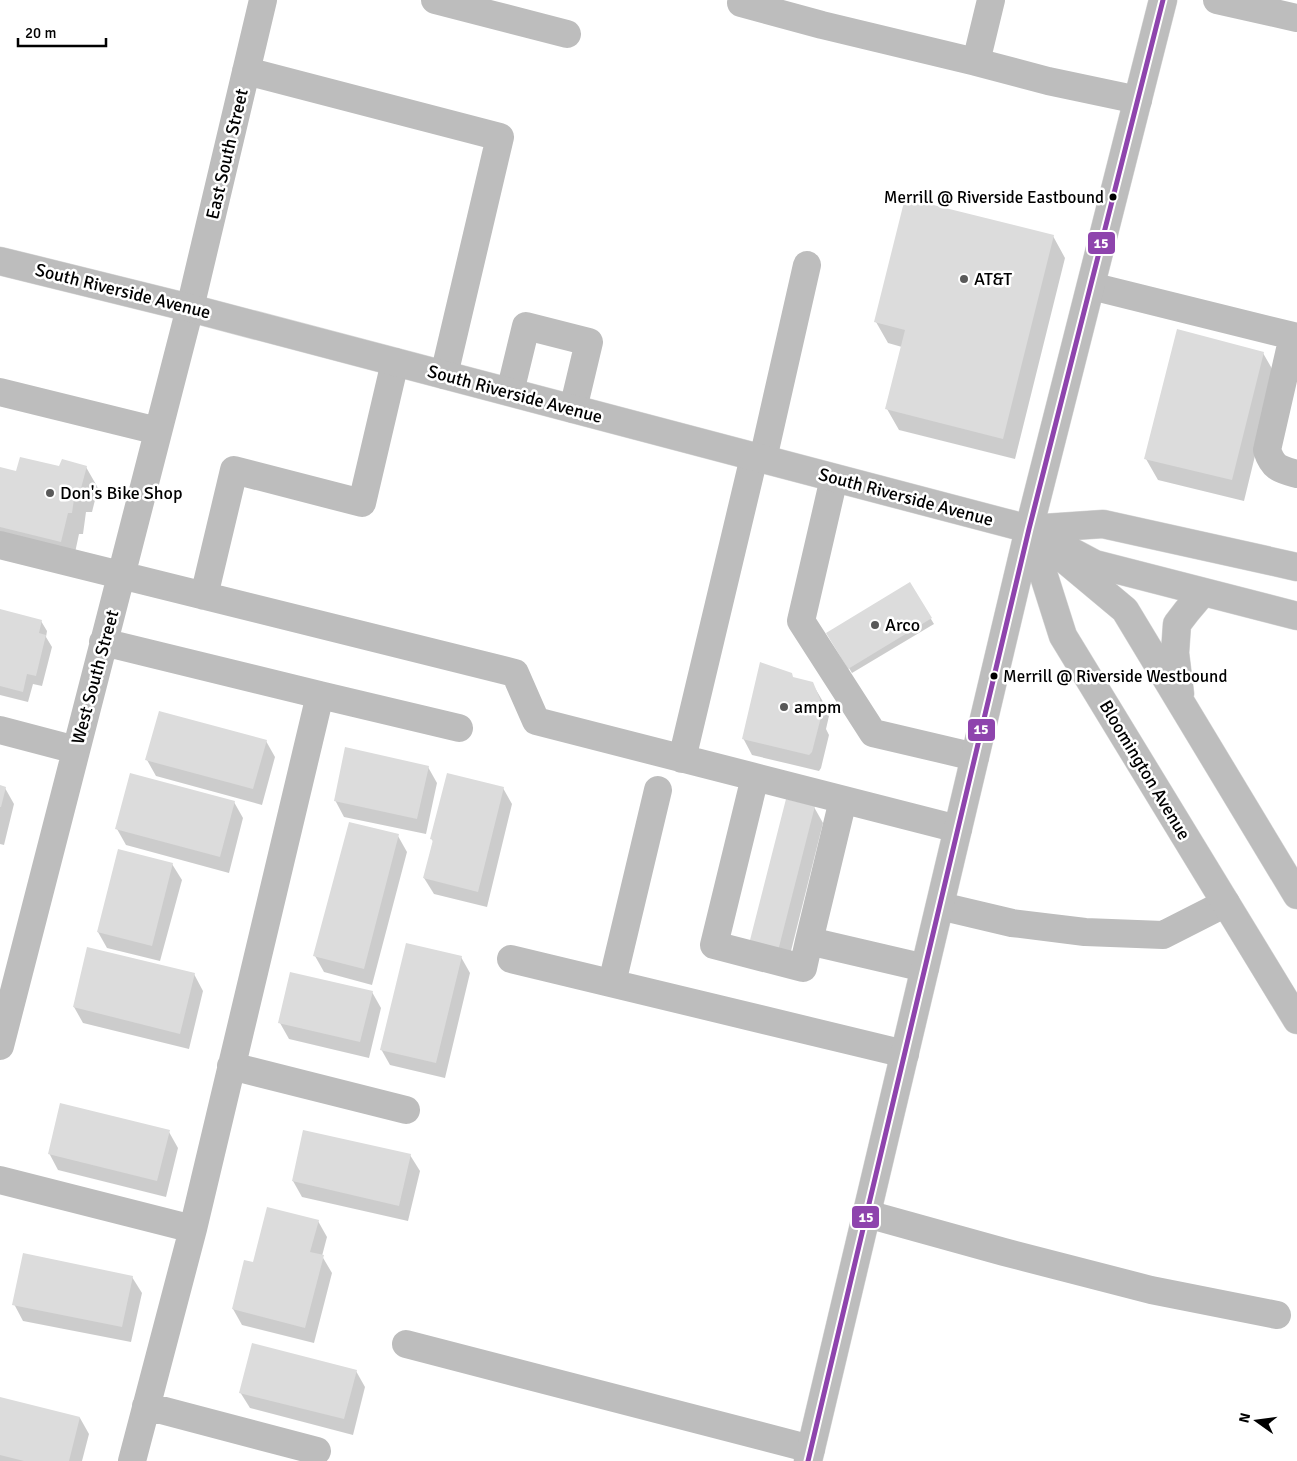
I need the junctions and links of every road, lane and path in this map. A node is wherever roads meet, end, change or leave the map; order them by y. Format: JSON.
{"nodes":[{"id":1,"x":263,"y":0,"type":"edge"},
{"id":2,"x":435,"y":0,"type":"edge"},
{"id":3,"x":742,"y":0,"type":"edge"},
{"id":4,"x":992,"y":0,"type":"edge"},
{"id":5,"x":1163,"y":0,"type":"edge"},
{"id":6,"x":1217,"y":0,"type":"edge"},
{"id":7,"x":1297,"y":18,"type":"edge"},
{"id":8,"x":567,"y":34,"type":"dead end"},
{"id":9,"x":976,"y":62,"type":"junction"},
{"id":10,"x":246,"y":71,"type":"junction"},
{"id":11,"x":1138,"y":100,"type":"junction"},
{"id":12,"x":0,"y":261,"type":"edge"},
{"id":13,"x":807,"y":265,"type":"dead end"},
{"id":14,"x":1091,"y":286,"type":"junction"},
{"id":15,"x":190,"y":308,"type":"junction"},
{"id":16,"x":1295,"y":337,"type":"edge"},
{"id":17,"x":395,"y":362,"type":"junction"},
{"id":18,"x":444,"y":375,"type":"junction"},
{"id":19,"x":0,"y":392,"type":"edge"},
{"id":20,"x":510,"y":392,"type":"junction"},
{"id":21,"x":573,"y":409,"type":"junction"},
{"id":22,"x":158,"y":431,"type":"junction"},
{"id":23,"x":759,"y":458,"type":"junction"},
{"id":24,"x":1297,"y":474,"type":"edge"},
{"id":25,"x":834,"y":478,"type":"junction"},
{"id":26,"x":1029,"y":529,"type":"junction"},
{"id":27,"x":0,"y":545,"type":"edge"},
{"id":28,"x":1297,"y":567,"type":"edge"},
{"id":29,"x":121,"y":576,"type":"junction"},
{"id":30,"x":1203,"y":592,"type":"junction"},
{"id":31,"x":204,"y":596,"type":"junction"},
{"id":32,"x":1297,"y":616,"type":"edge"},
{"id":33,"x":104,"y":642,"type":"junction"},
{"id":34,"x":320,"y":695,"type":"junction"},
{"id":35,"x":1180,"y":703,"type":"junction"},
{"id":36,"x":459,"y":728,"type":"dead end"},
{"id":37,"x":0,"y":730,"type":"edge"},
{"id":38,"x":76,"y":750,"type":"junction"},
{"id":39,"x":975,"y":758,"type":"junction"},
{"id":40,"x":682,"y":759,"type":"junction"},
{"id":41,"x":755,"y":777,"type":"junction"},
{"id":42,"x":658,"y":790,"type":"dead end"},
{"id":43,"x":843,"y":800,"type":"junction"},
{"id":44,"x":958,"y":829,"type":"junction"},
{"id":45,"x":1297,"y":896,"type":"edge"},
{"id":46,"x":1226,"y":903,"type":"junction"},
{"id":47,"x":940,"y":906,"type":"junction"},
{"id":48,"x":809,"y":941,"type":"junction"},
{"id":49,"x":511,"y":959,"type":"dead end"},
{"id":50,"x":925,"y":968,"type":"junction"},
{"id":51,"x":612,"y":984,"type":"junction"},
{"id":52,"x":1297,"y":1020,"type":"edge"},
{"id":53,"x":0,"y":1046,"type":"edge"},
{"id":54,"x":905,"y":1054,"type":"junction"},
{"id":55,"x":231,"y":1066,"type":"junction"},
{"id":56,"x":406,"y":1110,"type":"dead end"},
{"id":57,"x":0,"y":1180,"type":"edge"},
{"id":58,"x":867,"y":1214,"type":"junction"},
{"id":59,"x":193,"y":1229,"type":"junction"},
{"id":60,"x":1277,"y":1315,"type":"dead end"},
{"id":61,"x":406,"y":1344,"type":"dead end"},
{"id":62,"x":146,"y":1406,"type":"junction"},
{"id":63,"x":318,"y":1451,"type":"dead end"},
{"id":64,"x":810,"y":1455,"type":"edge"},
{"id":65,"x":132,"y":1461,"type":"edge"}],
"edges":[{"from":1,"to":10,"type":"main road","name":"East South Street"},
{"from":2,"to":8,"type":"main road"},
{"from":3,"to":9,"type":"main road"},
{"from":4,"to":9,"type":"main road"},
{"from":5,"to":11,"type":"main road"},
{"from":6,"to":7,"type":"main road"},
{"from":9,"to":11,"type":"main road"},
{"from":10,"to":15,"type":"main road","name":"East South Street"},
{"from":10,"to":18,"type":"main road"},
{"from":11,"to":14,"type":"main road"},
{"from":12,"to":15,"type":"main road","name":"South Riverside Avenue"},
{"from":13,"to":23,"type":"main road"},
{"from":14,"to":16,"type":"main road"},
{"from":14,"to":26,"type":"main road"},
{"from":15,"to":17,"type":"main road","name":"South Riverside Avenue"},
{"from":15,"to":22,"type":"main road","name":"West South Street"},
{"from":16,"to":24,"type":"main road"},
{"from":17,"to":18,"type":"main road","name":"South Riverside Avenue"},
{"from":17,"to":31,"type":"main road"},
{"from":18,"to":20,"type":"main road","name":"South Riverside Avenue"},
{"from":19,"to":22,"type":"main road"},
{"from":20,"to":21,"type":"main road","name":"South Riverside Avenue"},
{"from":20,"to":21,"type":"main road"},
{"from":21,"to":23,"type":"main road","name":"South Riverside Avenue"},
{"from":22,"to":29,"type":"main road","name":"West South Street"},
{"from":23,"to":25,"type":"main road","name":"South Riverside Avenue"},
{"from":23,"to":40,"type":"main road"},
{"from":25,"to":26,"type":"main road","name":"South Riverside Avenue"},
{"from":25,"to":39,"type":"main road"},
{"from":26,"to":28,"type":"main road","name":"South Riverside Avenue"},
{"from":26,"to":30,"type":"main road","name":"South Riverside Avenue"},
{"from":26,"to":35,"type":"main road"},
{"from":26,"to":39,"type":"main road"},
{"from":26,"to":46,"type":"main road","name":"Bloomington Avenue"},
{"from":27,"to":29,"type":"main road"},
{"from":29,"to":31,"type":"main road"},
{"from":29,"to":33,"type":"main road","name":"West South Street"},
{"from":30,"to":32,"type":"main road","name":"South Riverside Avenue"},
{"from":30,"to":35,"type":"main road"},
{"from":31,"to":40,"type":"main road"},
{"from":33,"to":34,"type":"main road"},
{"from":33,"to":38,"type":"main road","name":"West South Street"},
{"from":34,"to":36,"type":"main road"},
{"from":34,"to":55,"type":"main road"},
{"from":35,"to":45,"type":"main road"},
{"from":37,"to":38,"type":"main road"},
{"from":38,"to":53,"type":"main road","name":"West South Street"},
{"from":39,"to":44,"type":"main road"},
{"from":40,"to":41,"type":"main road"},
{"from":41,"to":43,"type":"main road"},
{"from":41,"to":48,"type":"main road"},
{"from":42,"to":51,"type":"main road"},
{"from":43,"to":44,"type":"main road"},
{"from":43,"to":48,"type":"main road"},
{"from":44,"to":47,"type":"main road"},
{"from":46,"to":47,"type":"main road"},
{"from":46,"to":52,"type":"main road","name":"Bloomington Avenue"},
{"from":47,"to":50,"type":"main road"},
{"from":48,"to":50,"type":"main road"},
{"from":49,"to":51,"type":"main road"},
{"from":50,"to":54,"type":"main road"},
{"from":51,"to":54,"type":"main road"},
{"from":54,"to":58,"type":"main road"},
{"from":55,"to":56,"type":"main road"},
{"from":55,"to":59,"type":"main road"},
{"from":57,"to":59,"type":"main road"},
{"from":58,"to":60,"type":"main road"},
{"from":58,"to":64,"type":"main road"},
{"from":59,"to":62,"type":"main road"},
{"from":61,"to":64,"type":"main road"},
{"from":62,"to":63,"type":"main road"},
{"from":62,"to":65,"type":"main road"}]}
